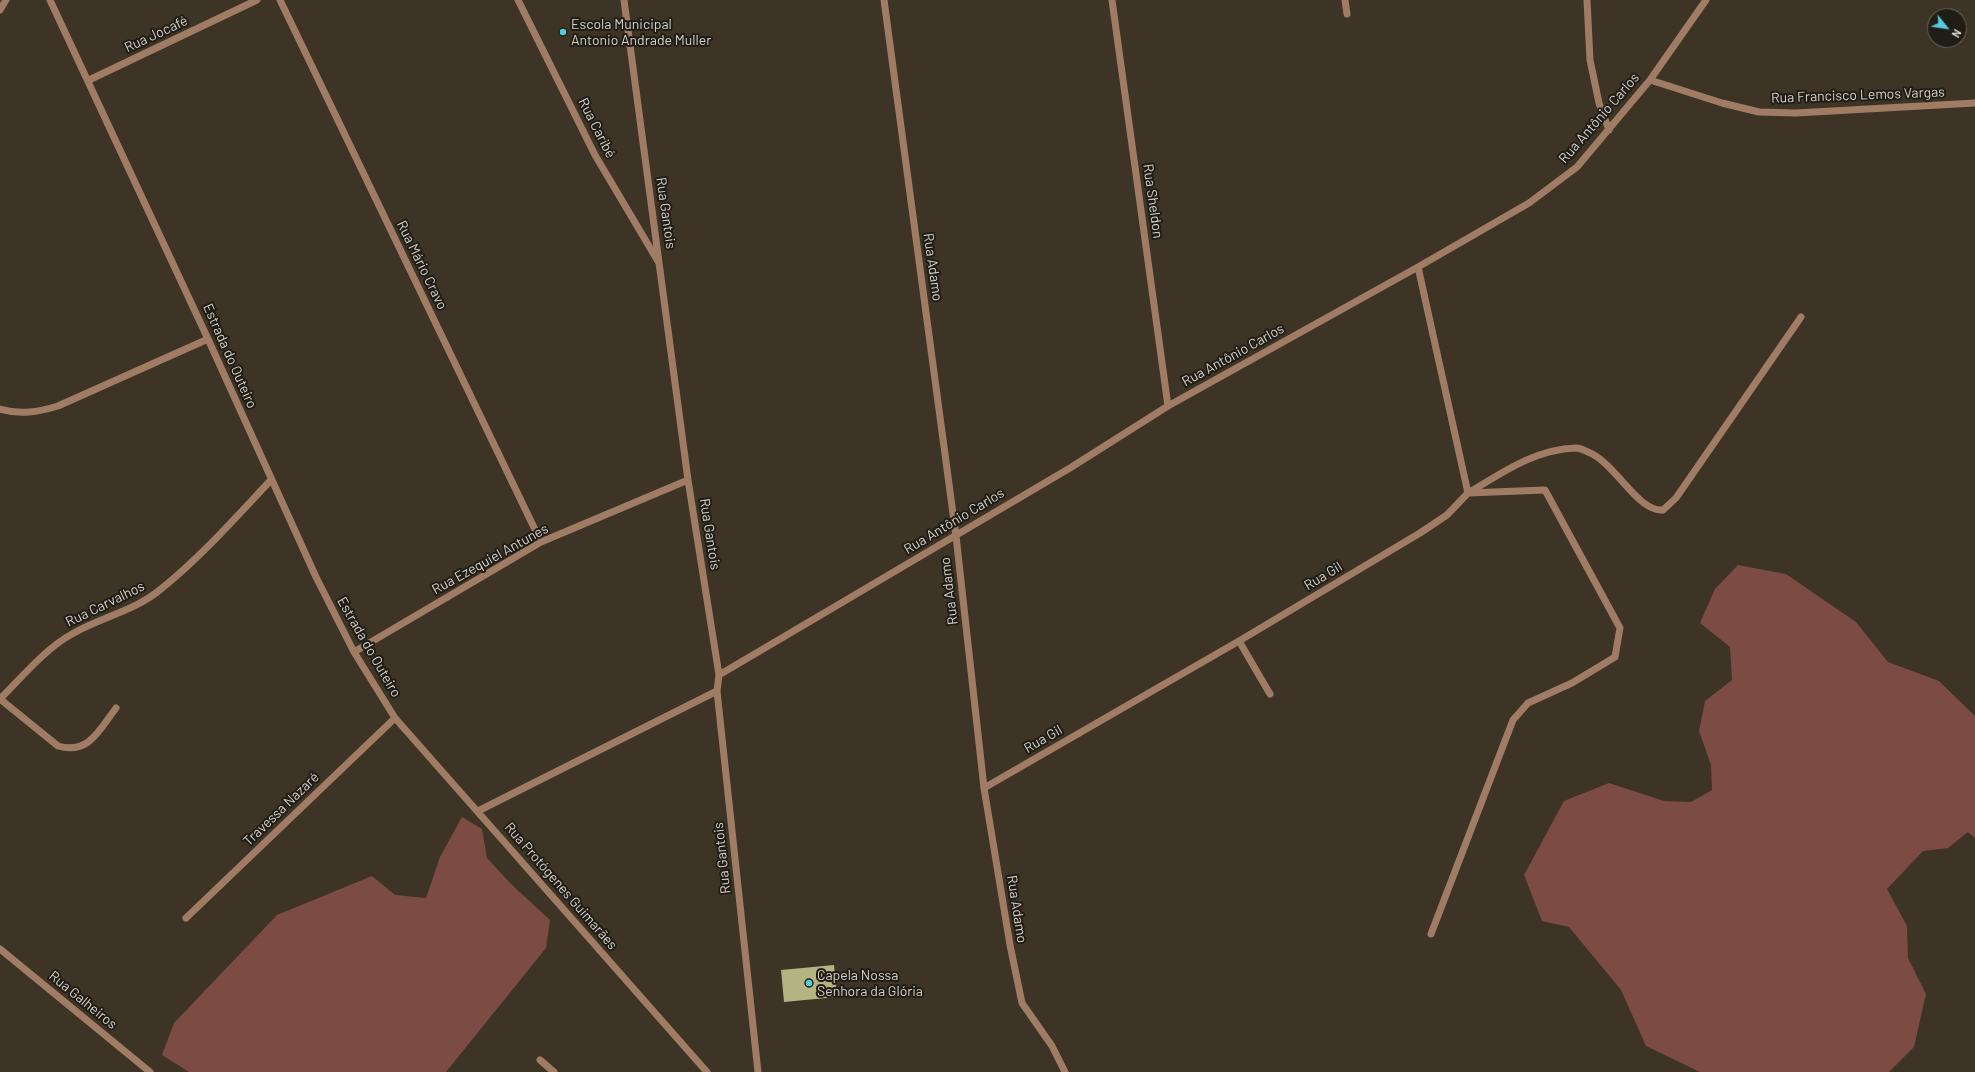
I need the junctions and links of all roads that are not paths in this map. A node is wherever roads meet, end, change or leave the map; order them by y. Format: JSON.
{"nodes":[{"id":1,"x":6,"y":0,"type":"edge"},
{"id":2,"x":50,"y":0,"type":"edge"},
{"id":3,"x":257,"y":0,"type":"edge"},
{"id":4,"x":280,"y":0,"type":"edge"},
{"id":5,"x":518,"y":0,"type":"edge"},
{"id":6,"x":624,"y":0,"type":"edge"},
{"id":7,"x":884,"y":0,"type":"edge"},
{"id":8,"x":1112,"y":0,"type":"edge"},
{"id":9,"x":1346,"y":0,"type":"edge"},
{"id":10,"x":1587,"y":0,"type":"edge"},
{"id":11,"x":1706,"y":0,"type":"edge"},
{"id":12,"x":0,"y":10,"type":"edge"},
{"id":13,"x":1347,"y":14,"type":"dead end"},
{"id":14,"x":89,"y":80,"type":"junction"},
{"id":15,"x":1650,"y":80,"type":"junction"},
{"id":16,"x":1975,"y":103,"type":"edge"},
{"id":17,"x":1609,"y":130,"type":"junction"},
{"id":18,"x":660,"y":265,"type":"junction"},
{"id":19,"x":1418,"y":267,"type":"junction"},
{"id":20,"x":1801,"y":317,"type":"dead end"},
{"id":21,"x":208,"y":339,"type":"junction"},
{"id":22,"x":1168,"y":406,"type":"junction"},
{"id":23,"x":0,"y":409,"type":"edge"},
{"id":24,"x":271,"y":480,"type":"junction"},
{"id":25,"x":688,"y":480,"type":"junction"},
{"id":26,"x":1468,"y":493,"type":"junction"},
{"id":27,"x":956,"y":536,"type":"junction"},
{"id":28,"x":541,"y":542,"type":"junction"},
{"id":29,"x":1239,"y":641,"type":"junction"},
{"id":30,"x":354,"y":652,"type":"junction"},
{"id":31,"x":719,"y":675,"type":"junction"},
{"id":32,"x":717,"y":691,"type":"junction"},
{"id":33,"x":1270,"y":694,"type":"dead end"},
{"id":34,"x":0,"y":699,"type":"edge"},
{"id":35,"x":116,"y":708,"type":"dead end"},
{"id":36,"x":395,"y":718,"type":"junction"},
{"id":37,"x":984,"y":788,"type":"junction"},
{"id":38,"x":478,"y":811,"type":"junction"},
{"id":39,"x":186,"y":918,"type":"dead end"},
{"id":40,"x":1431,"y":934,"type":"dead end"},
{"id":41,"x":0,"y":949,"type":"edge"},
{"id":42,"x":540,"y":1060,"type":"dead end"},
{"id":43,"x":150,"y":1072,"type":"edge"},
{"id":44,"x":554,"y":1072,"type":"edge"},
{"id":45,"x":707,"y":1072,"type":"edge"},
{"id":46,"x":758,"y":1072,"type":"edge"},
{"id":47,"x":1065,"y":1072,"type":"edge"}],
"edges":[{"from":1,"to":12,"type":"street"},
{"from":2,"to":14,"type":"street","name":"Estrada do Outeiro"},
{"from":3,"to":14,"type":"street","name":"Rua Jocafé"},
{"from":4,"to":28,"type":"street","name":"Rua Mário Cravo"},
{"from":5,"to":18,"type":"street","name":"Rua Caribé"},
{"from":6,"to":18,"type":"street","name":"Rua Gantois"},
{"from":7,"to":27,"type":"street","name":"Rua Adamo"},
{"from":8,"to":22,"type":"street","name":"Rua Sheldon"},
{"from":9,"to":13,"type":"street"},
{"from":10,"to":17,"type":"street"},
{"from":11,"to":15,"type":"street","name":"Rua Antônio Carlos"},
{"from":14,"to":21,"type":"street","name":"Estrada do Outeiro"},
{"from":15,"to":16,"type":"street","name":"Rua Francisco Lemos Vargas"},
{"from":15,"to":17,"type":"street","name":"Rua Antônio Carlos"},
{"from":17,"to":19,"type":"street","name":"Rua Antônio Carlos"},
{"from":18,"to":25,"type":"street","name":"Rua Gantois"},
{"from":19,"to":22,"type":"street","name":"Rua Antônio Carlos"},
{"from":19,"to":26,"type":"street"},
{"from":20,"to":26,"type":"street","name":"Rua Gil"},
{"from":21,"to":23,"type":"street"},
{"from":21,"to":24,"type":"street","name":"Estrada do Outeiro"},
{"from":22,"to":27,"type":"street","name":"Rua Antônio Carlos"},
{"from":24,"to":30,"type":"street","name":"Estrada do Outeiro"},
{"from":24,"to":34,"type":"street","name":"Rua Carvalhos"},
{"from":25,"to":28,"type":"street","name":"Rua Ezequiel Antunes"},
{"from":25,"to":31,"type":"street","name":"Rua Gantois"},
{"from":26,"to":29,"type":"street","name":"Rua Gil"},
{"from":26,"to":40,"type":"street"},
{"from":27,"to":31,"type":"street","name":"Rua Antônio Carlos"},
{"from":27,"to":37,"type":"street","name":"Rua Adamo"},
{"from":28,"to":30,"type":"street","name":"Rua Ezequiel Antunes"},
{"from":29,"to":33,"type":"street"},
{"from":29,"to":37,"type":"street","name":"Rua Gil"},
{"from":30,"to":36,"type":"street","name":"Estrada do Outeiro"},
{"from":31,"to":32,"type":"street","name":"Rua Gantois"},
{"from":32,"to":38,"type":"street"},
{"from":32,"to":46,"type":"street","name":"Rua Gantois"},
{"from":34,"to":35,"type":"street"},
{"from":36,"to":38,"type":"street","name":"Rua Protógenes Guimarães"},
{"from":36,"to":39,"type":"street","name":"Travessa Nazaré"},
{"from":37,"to":47,"type":"street","name":"Rua Adamo"},
{"from":38,"to":45,"type":"street","name":"Rua Protógenes Guimarães"},
{"from":41,"to":43,"type":"street","name":"Rua Galheiros"},
{"from":42,"to":44,"type":"street"}]}
